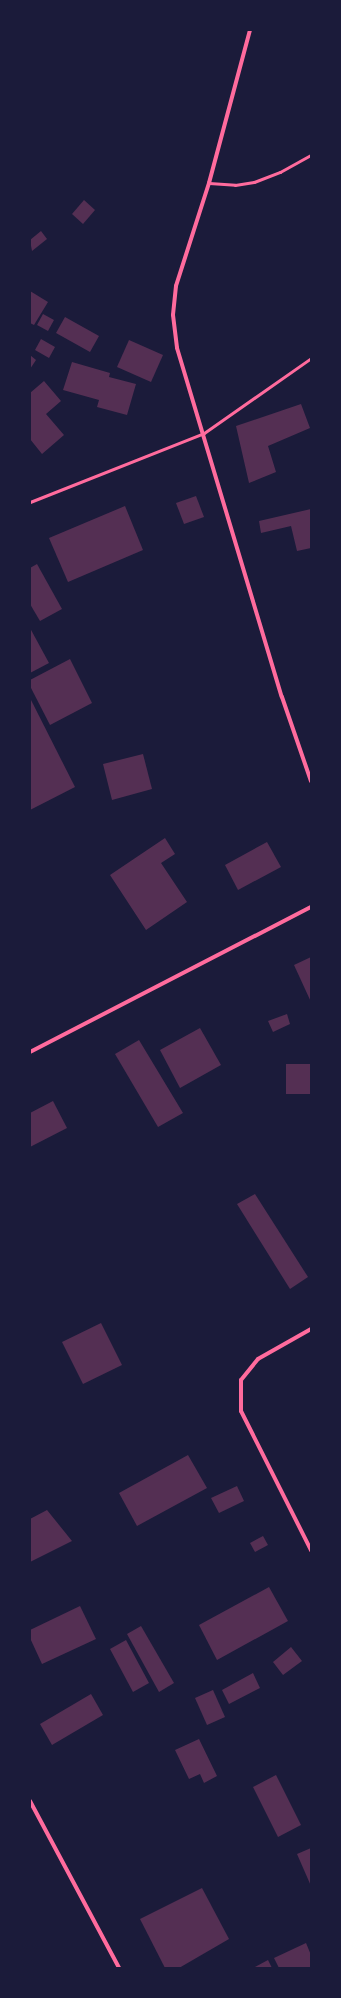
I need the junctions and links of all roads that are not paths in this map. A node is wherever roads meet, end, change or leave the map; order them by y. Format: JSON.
{"nodes":[{"id":1,"x":250,"y":30,"type":"edge"},
{"id":2,"x":311,"y":155,"type":"edge"},
{"id":3,"x":209,"y":184,"type":"junction"},
{"id":4,"x":311,"y":358,"type":"edge"},
{"id":5,"x":204,"y":433,"type":"junction"},
{"id":6,"x":30,"y":502,"type":"edge"},
{"id":7,"x":311,"y":781,"type":"edge"},
{"id":8,"x":311,"y":907,"type":"edge"},
{"id":9,"x":30,"y":1052,"type":"edge"},
{"id":10,"x":311,"y":1329,"type":"edge"},
{"id":11,"x":311,"y":1550,"type":"edge"},
{"id":12,"x":30,"y":1800,"type":"edge"},
{"id":13,"x":119,"y":1968,"type":"edge"}],
"edges":[{"from":1,"to":3,"type":"street"},
{"from":2,"to":3,"type":"lane"},
{"from":3,"to":5,"type":"street"},
{"from":4,"to":5,"type":"lane"},
{"from":5,"to":6,"type":"lane"},
{"from":5,"to":7,"type":"street"},
{"from":8,"to":9,"type":"street"},
{"from":10,"to":11,"type":"street"},
{"from":12,"to":13,"type":"street"}]}
